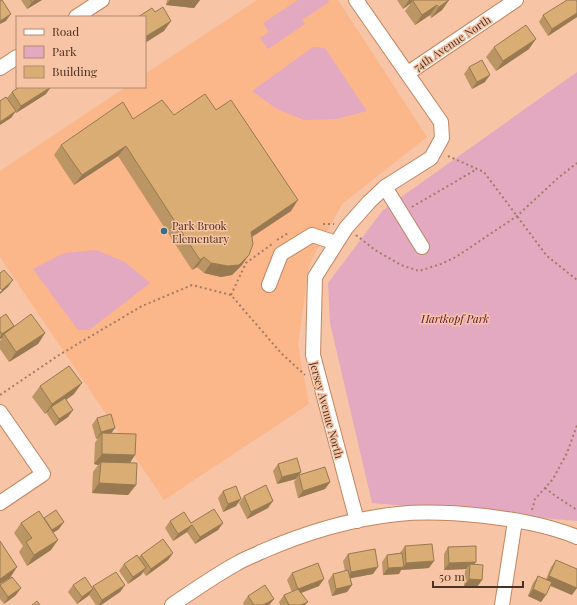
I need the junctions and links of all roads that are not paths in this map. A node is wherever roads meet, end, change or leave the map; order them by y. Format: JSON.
{"nodes":[{"id":1,"x":102,"y":0,"type":"edge"},
{"id":2,"x":356,"y":0,"type":"edge"},
{"id":3,"x":516,"y":0,"type":"edge"},
{"id":4,"x":78,"y":16,"type":"edge"},
{"id":5,"x":16,"y":57,"type":"edge"},
{"id":6,"x":0,"y":68,"type":"edge"},
{"id":7,"x":408,"y":73,"type":"junction"},
{"id":8,"x":385,"y":187,"type":"junction"},
{"id":9,"x":336,"y":243,"type":"junction"},
{"id":10,"x":422,"y":247,"type":"dead end"},
{"id":11,"x":269,"y":285,"type":"dead end"},
{"id":12,"x":0,"y":412,"type":"edge"},
{"id":13,"x":0,"y":503,"type":"edge"},
{"id":14,"x":357,"y":521,"type":"junction"},
{"id":15,"x":521,"y":522,"type":"junction"},
{"id":16,"x":577,"y":537,"type":"edge"},
{"id":17,"x":172,"y":605,"type":"edge"},
{"id":18,"x":502,"y":605,"type":"edge"}],
"edges":[{"from":1,"to":4,"type":"street"},
{"from":2,"to":7,"type":"street","name":"Jersey Avenue North"},
{"from":3,"to":7,"type":"street","name":"74th Avenue North"},
{"from":5,"to":6,"type":"street"},
{"from":7,"to":8,"type":"street","name":"Jersey Avenue North"},
{"from":8,"to":9,"type":"street","name":"Jersey Avenue North"},
{"from":8,"to":10,"type":"street"},
{"from":9,"to":11,"type":"street"},
{"from":9,"to":14,"type":"street","name":"Jersey Avenue North"},
{"from":12,"to":13,"type":"street"},
{"from":14,"to":15,"type":"street"},
{"from":14,"to":17,"type":"street"},
{"from":15,"to":16,"type":"street"},
{"from":15,"to":18,"type":"street"}]}
